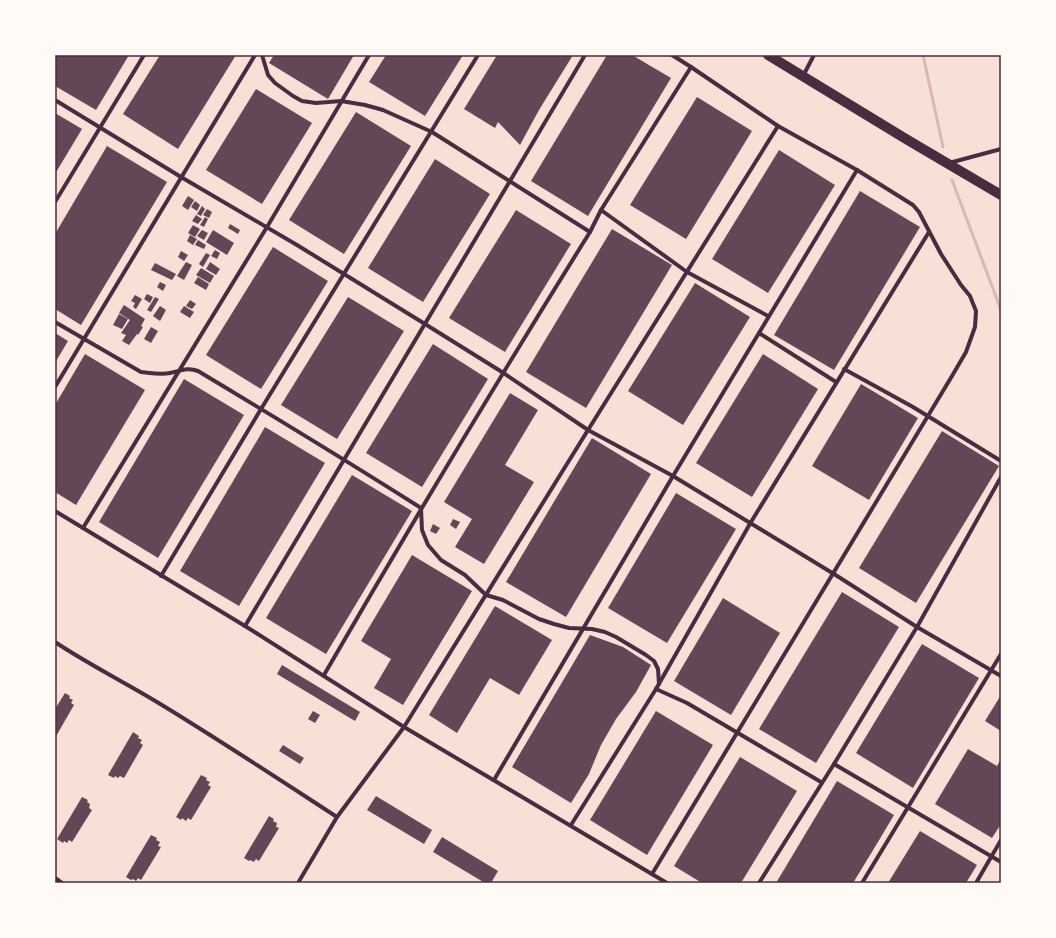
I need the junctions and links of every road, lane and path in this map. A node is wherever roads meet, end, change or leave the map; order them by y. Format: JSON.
{"nodes":[{"id":1,"x":144,"y":55,"type":"edge"},
{"id":2,"x":255,"y":55,"type":"edge"},
{"id":3,"x":262,"y":55,"type":"edge"},
{"id":4,"x":369,"y":55,"type":"edge"},
{"id":5,"x":478,"y":55,"type":"edge"},
{"id":6,"x":585,"y":55,"type":"edge"},
{"id":7,"x":672,"y":55,"type":"edge"},
{"id":8,"x":768,"y":55,"type":"edge"},
{"id":9,"x":814,"y":55,"type":"edge"},
{"id":10,"x":692,"y":67,"type":"junction"},
{"id":11,"x":803,"y":76,"type":"junction"},
{"id":12,"x":55,"y":100,"type":"edge"},
{"id":13,"x":342,"y":101,"type":"junction"},
{"id":14,"x":778,"y":126,"type":"junction"},
{"id":15,"x":100,"y":128,"type":"junction"},
{"id":16,"x":432,"y":132,"type":"junction"},
{"id":17,"x":1001,"y":149,"type":"edge"},
{"id":18,"x":947,"y":163,"type":"junction"},
{"id":19,"x":857,"y":170,"type":"junction"},
{"id":20,"x":181,"y":177,"type":"junction"},
{"id":21,"x":510,"y":182,"type":"junction"},
{"id":22,"x":1001,"y":195,"type":"edge"},
{"id":23,"x":55,"y":202,"type":"edge"},
{"id":24,"x":600,"y":210,"type":"junction"},
{"id":25,"x":267,"y":227,"type":"junction"},
{"id":26,"x":590,"y":232,"type":"junction"},
{"id":27,"x":929,"y":232,"type":"junction"},
{"id":28,"x":687,"y":272,"type":"junction"},
{"id":29,"x":344,"y":275,"type":"junction"},
{"id":30,"x":768,"y":316,"type":"junction"},
{"id":31,"x":55,"y":322,"type":"edge"},
{"id":32,"x":425,"y":324,"type":"junction"},
{"id":33,"x":759,"y":333,"type":"junction"},
{"id":34,"x":84,"y":338,"type":"junction"},
{"id":35,"x":844,"y":369,"type":"junction"},
{"id":36,"x":180,"y":370,"type":"junction"},
{"id":37,"x":502,"y":372,"type":"junction"},
{"id":38,"x":836,"y":382,"type":"junction"},
{"id":39,"x":55,"y":387,"type":"edge"},
{"id":40,"x":261,"y":408,"type":"junction"},
{"id":41,"x":928,"y":416,"type":"junction"},
{"id":42,"x":588,"y":430,"type":"junction"},
{"id":43,"x":345,"y":459,"type":"junction"},
{"id":44,"x":1001,"y":461,"type":"edge"},
{"id":45,"x":673,"y":476,"type":"junction"},
{"id":46,"x":1001,"y":477,"type":"edge"},
{"id":47,"x":421,"y":508,"type":"junction"},
{"id":48,"x":55,"y":511,"type":"edge"},
{"id":49,"x":751,"y":522,"type":"junction"},
{"id":50,"x":83,"y":528,"type":"junction"},
{"id":51,"x":834,"y":574,"type":"junction"},
{"id":52,"x":161,"y":576,"type":"junction"},
{"id":53,"x":486,"y":595,"type":"junction"},
{"id":54,"x":245,"y":626,"type":"junction"},
{"id":55,"x":917,"y":627,"type":"junction"},
{"id":56,"x":584,"y":630,"type":"junction"},
{"id":57,"x":55,"y":642,"type":"edge"},
{"id":58,"x":1001,"y":654,"type":"edge"},
{"id":59,"x":991,"y":670,"type":"junction"},
{"id":60,"x":324,"y":675,"type":"junction"},
{"id":61,"x":1001,"y":676,"type":"edge"},
{"id":62,"x":659,"y":684,"type":"junction"},
{"id":63,"x":656,"y":689,"type":"junction"},
{"id":64,"x":404,"y":727,"type":"junction"},
{"id":65,"x":738,"y":734,"type":"junction"},
{"id":66,"x":834,"y":764,"type":"junction"},
{"id":67,"x":494,"y":780,"type":"junction"},
{"id":68,"x":822,"y":782,"type":"junction"},
{"id":69,"x":908,"y":807,"type":"junction"},
{"id":70,"x":337,"y":817,"type":"junction"},
{"id":71,"x":571,"y":826,"type":"junction"},
{"id":72,"x":1001,"y":840,"type":"edge"},
{"id":73,"x":991,"y":856,"type":"junction"},
{"id":74,"x":1001,"y":862,"type":"edge"},
{"id":75,"x":652,"y":874,"type":"junction"},
{"id":76,"x":56,"y":880,"type":"edge"},
{"id":77,"x":62,"y":883,"type":"edge"},
{"id":78,"x":298,"y":883,"type":"edge"},
{"id":79,"x":667,"y":883,"type":"edge"},
{"id":80,"x":759,"y":883,"type":"edge"},
{"id":81,"x":862,"y":883,"type":"edge"},
{"id":82,"x":976,"y":883,"type":"edge"}],
"edges":[{"from":1,"to":15,"type":"street"},
{"from":2,"to":20,"type":"street"},
{"from":3,"to":13,"type":"street"},
{"from":4,"to":13,"type":"street"},
{"from":5,"to":16,"type":"street"},
{"from":6,"to":21,"type":"street"},
{"from":7,"to":10,"type":"street"},
{"from":8,"to":11,"type":"highway"},
{"from":9,"to":11,"type":"street"},
{"from":10,"to":14,"type":"street"},
{"from":10,"to":24,"type":"street"},
{"from":11,"to":18,"type":"highway"},
{"from":12,"to":15,"type":"street"},
{"from":13,"to":16,"type":"street"},
{"from":13,"to":25,"type":"street"},
{"from":14,"to":19,"type":"street"},
{"from":14,"to":28,"type":"street"},
{"from":15,"to":20,"type":"street"},
{"from":15,"to":23,"type":"street"},
{"from":16,"to":21,"type":"street"},
{"from":16,"to":29,"type":"street"},
{"from":17,"to":18,"type":"street"},
{"from":18,"to":22,"type":"highway"},
{"from":19,"to":27,"type":"street"},
{"from":19,"to":30,"type":"street"},
{"from":20,"to":25,"type":"street"},
{"from":20,"to":34,"type":"street"},
{"from":21,"to":26,"type":"street"},
{"from":21,"to":32,"type":"street"},
{"from":24,"to":26,"type":"street"},
{"from":24,"to":28,"type":"street"},
{"from":25,"to":29,"type":"street"},
{"from":25,"to":36,"type":"street"},
{"from":26,"to":37,"type":"street"},
{"from":27,"to":35,"type":"street"},
{"from":27,"to":41,"type":"street"},
{"from":28,"to":30,"type":"street"},
{"from":28,"to":42,"type":"street"},
{"from":29,"to":32,"type":"street"},
{"from":29,"to":40,"type":"street"},
{"from":30,"to":33,"type":"street"},
{"from":31,"to":34,"type":"street"},
{"from":32,"to":37,"type":"street"},
{"from":32,"to":43,"type":"street"},
{"from":33,"to":38,"type":"street"},
{"from":33,"to":45,"type":"street"},
{"from":34,"to":36,"type":"street"},
{"from":34,"to":39,"type":"street"},
{"from":35,"to":38,"type":"street"},
{"from":35,"to":41,"type":"street"},
{"from":36,"to":40,"type":"street"},
{"from":36,"to":50,"type":"street"},
{"from":37,"to":42,"type":"street"},
{"from":37,"to":47,"type":"street"},
{"from":38,"to":49,"type":"street"},
{"from":40,"to":43,"type":"street"},
{"from":40,"to":52,"type":"street"},
{"from":41,"to":44,"type":"street"},
{"from":41,"to":51,"type":"street"},
{"from":42,"to":45,"type":"street"},
{"from":42,"to":53,"type":"street"},
{"from":43,"to":47,"type":"street"},
{"from":43,"to":54,"type":"street"},
{"from":45,"to":49,"type":"street"},
{"from":45,"to":56,"type":"street"},
{"from":46,"to":55,"type":"street"},
{"from":47,"to":53,"type":"street"},
{"from":47,"to":60,"type":"street"},
{"from":48,"to":50,"type":"street"},
{"from":49,"to":51,"type":"street"},
{"from":49,"to":62,"type":"street"},
{"from":50,"to":52,"type":"street"},
{"from":51,"to":55,"type":"street"},
{"from":51,"to":65,"type":"street"},
{"from":52,"to":54,"type":"street"},
{"from":53,"to":56,"type":"street"},
{"from":53,"to":64,"type":"street"},
{"from":54,"to":60,"type":"street"},
{"from":55,"to":59,"type":"street"},
{"from":55,"to":66,"type":"street"},
{"from":56,"to":62,"type":"street"},
{"from":56,"to":67,"type":"street"},
{"from":57,"to":70,"type":"street"},
{"from":58,"to":59,"type":"street"},
{"from":59,"to":61,"type":"street"},
{"from":59,"to":69,"type":"street"},
{"from":60,"to":64,"type":"street"},
{"from":62,"to":63,"type":"street"},
{"from":63,"to":65,"type":"street"},
{"from":63,"to":71,"type":"street"},
{"from":64,"to":67,"type":"street"},
{"from":64,"to":70,"type":"street"},
{"from":65,"to":68,"type":"street"},
{"from":65,"to":75,"type":"street"},
{"from":66,"to":68,"type":"street"},
{"from":66,"to":69,"type":"street"},
{"from":67,"to":71,"type":"street"},
{"from":68,"to":80,"type":"street"},
{"from":69,"to":73,"type":"street"},
{"from":69,"to":81,"type":"street"},
{"from":70,"to":78,"type":"street"},
{"from":71,"to":75,"type":"street"},
{"from":72,"to":73,"type":"street"},
{"from":73,"to":74,"type":"street"},
{"from":73,"to":82,"type":"street"},
{"from":75,"to":79,"type":"street"},
{"from":76,"to":77,"type":"street"}]}
